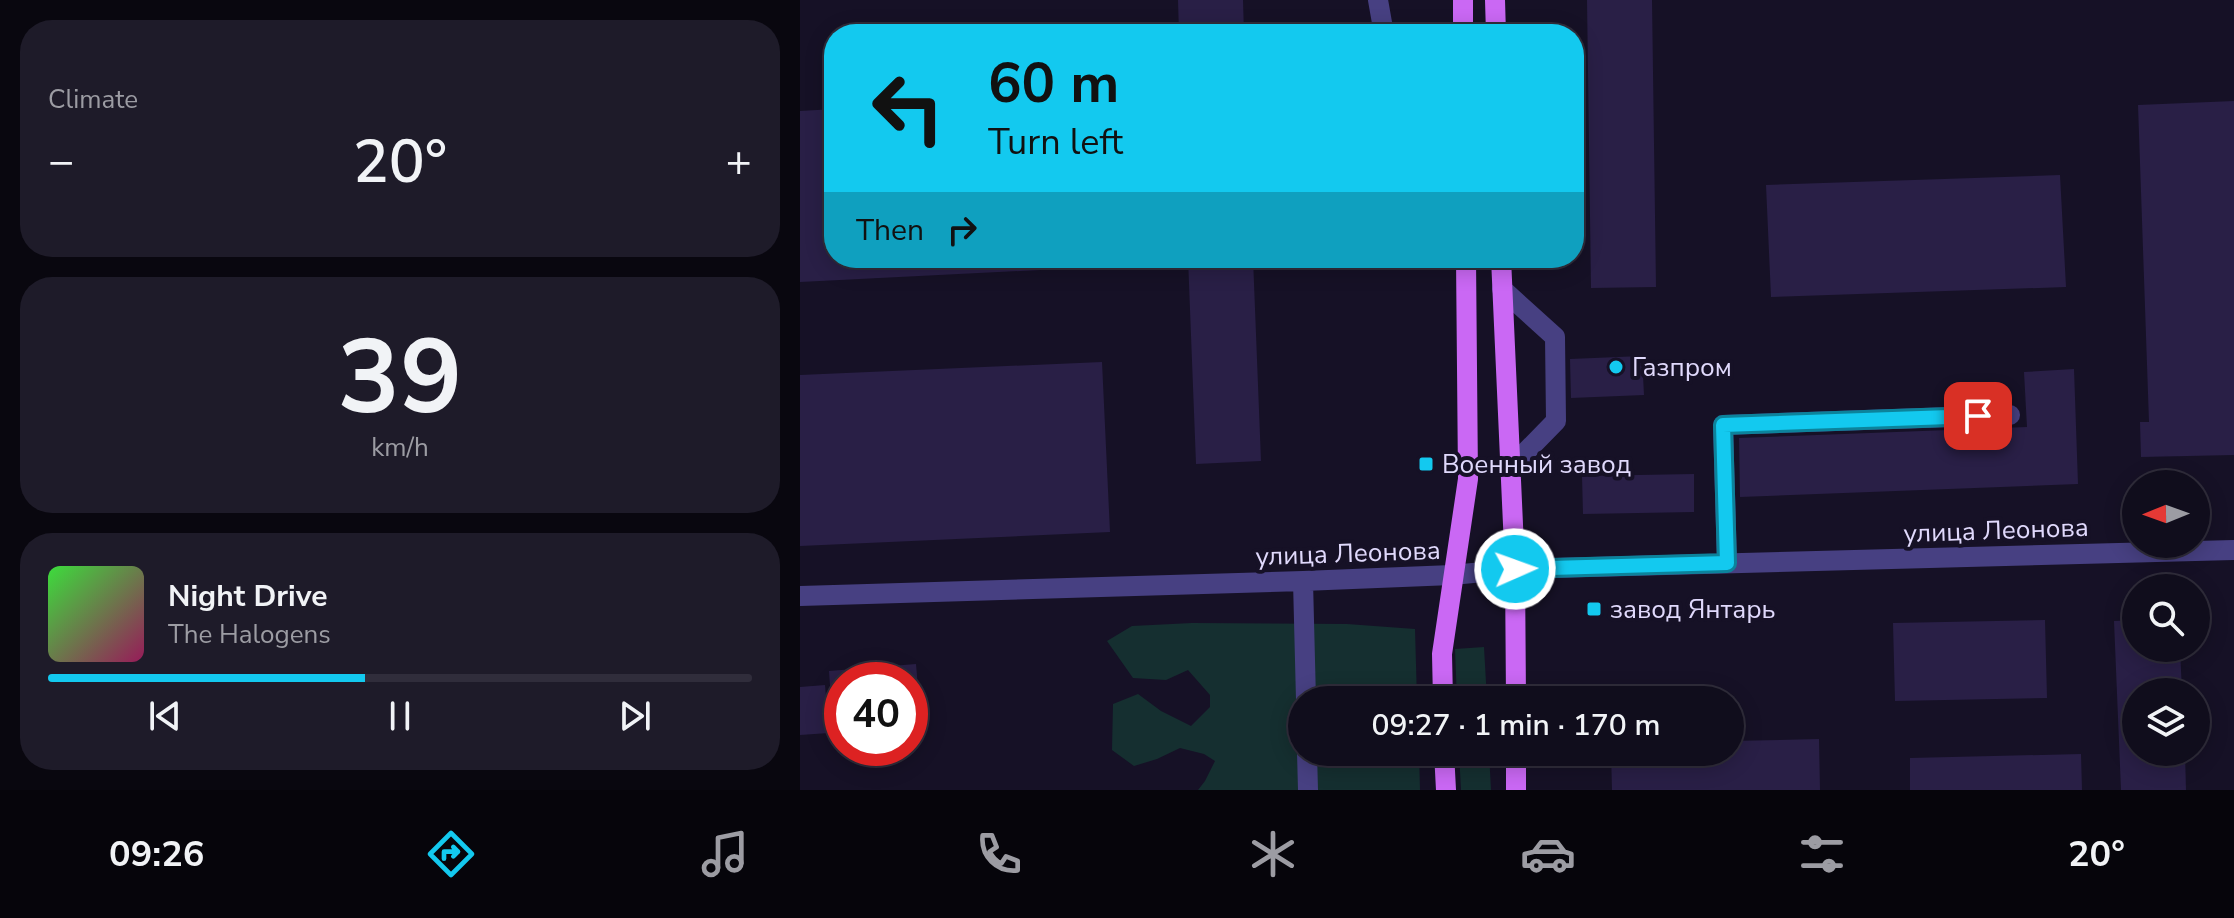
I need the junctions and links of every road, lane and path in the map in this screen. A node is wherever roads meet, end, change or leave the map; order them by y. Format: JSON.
{"nodes":[{"id":1,"x":1378,"y":0,"type":"edge"},
{"id":2,"x":1463,"y":0,"type":"edge"},
{"id":3,"x":1495,"y":0,"type":"edge"},
{"id":4,"x":1382,"y":24,"type":"edge"},
{"id":5,"x":1463,"y":24,"type":"edge"},
{"id":6,"x":1496,"y":24,"type":"edge"},
{"id":7,"x":1466,"y":268,"type":"edge"},
{"id":8,"x":1501,"y":268,"type":"edge"},
{"id":9,"x":1502,"y":289,"type":"junction"},
{"id":10,"x":2010,"y":415,"type":"dead end"},
{"id":11,"x":1510,"y":468,"type":"junction"},
{"id":12,"x":2234,"y":550,"type":"edge"},
{"id":13,"x":1727,"y":563,"type":"junction"},
{"id":14,"x":1515,"y":569,"type":"junction"},
{"id":15,"x":1452,"y":575,"type":"junction"},
{"id":16,"x":1303,"y":581,"type":"junction"},
{"id":17,"x":800,"y":596,"type":"edge"},
{"id":18,"x":1306,"y":686,"type":"edge"},
{"id":19,"x":1443,"y":686,"type":"edge"},
{"id":20,"x":1516,"y":686,"type":"edge"},
{"id":21,"x":1307,"y":766,"type":"edge"},
{"id":22,"x":1445,"y":766,"type":"edge"},
{"id":23,"x":1516,"y":766,"type":"edge"},
{"id":24,"x":1308,"y":790,"type":"edge"},
{"id":25,"x":1446,"y":790,"type":"edge"},
{"id":26,"x":1516,"y":790,"type":"edge"}],
"edges":[{"from":1,"to":4,"type":"street"},
{"from":2,"to":5,"type":"main road"},
{"from":3,"to":6,"type":"main road"},
{"from":7,"to":15,"type":"main road"},
{"from":8,"to":9,"type":"main road"},
{"from":9,"to":11,"type":"main road"},
{"from":9,"to":11,"type":"street"},
{"from":10,"to":13,"type":"street"},
{"from":11,"to":14,"type":"main road"},
{"from":12,"to":13,"type":"street","name":"улица Леонова"},
{"from":13,"to":14,"type":"street","name":"улица Леонова"},
{"from":14,"to":15,"type":"street","name":"улица Леонова"},
{"from":14,"to":20,"type":"main road"},
{"from":15,"to":16,"type":"street","name":"улица Леонова"},
{"from":15,"to":19,"type":"main road"},
{"from":16,"to":17,"type":"street","name":"улица Леонова"},
{"from":16,"to":18,"type":"street"},
{"from":21,"to":24,"type":"street"},
{"from":22,"to":25,"type":"main road"},
{"from":23,"to":26,"type":"main road"}]}
